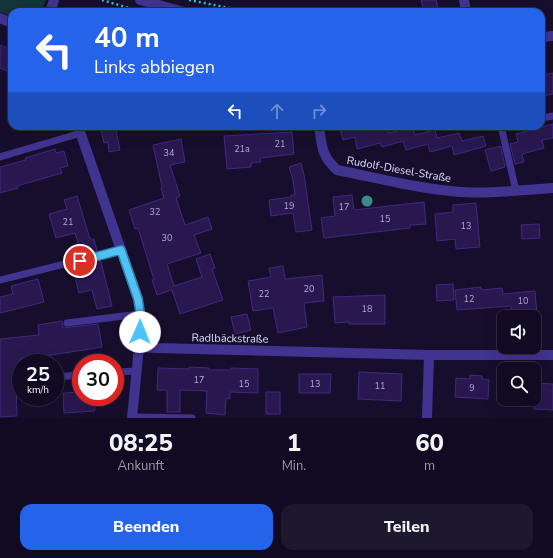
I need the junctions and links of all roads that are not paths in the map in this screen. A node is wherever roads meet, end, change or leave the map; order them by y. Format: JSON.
{"nodes":[{"id":1,"x":140,"y":0,"type":"edge"},
{"id":2,"x":169,"y":8,"type":"edge"},
{"id":3,"x":80,"y":130,"type":"edge"},
{"id":4,"x":320,"y":130,"type":"edge"},
{"id":5,"x":502,"y":130,"type":"edge"},
{"id":6,"x":0,"y":158,"type":"edge"},
{"id":7,"x":553,"y":188,"type":"edge"},
{"id":8,"x":516,"y":190,"type":"junction"},
{"id":9,"x":121,"y":250,"type":"junction"},
{"id":10,"x":0,"y":280,"type":"edge"},
{"id":11,"x":140,"y":314,"type":"junction"},
{"id":12,"x":67,"y":323,"type":"dead end"},
{"id":13,"x":139,"y":347,"type":"junction"},
{"id":14,"x":429,"y":355,"type":"junction"},
{"id":15,"x":553,"y":356,"type":"edge"},
{"id":16,"x":136,"y":370,"type":"junction"},
{"id":17,"x":124,"y":371,"type":"edge"},
{"id":18,"x":132,"y":418,"type":"edge"},
{"id":19,"x":192,"y":418,"type":"edge"},
{"id":20,"x":427,"y":418,"type":"edge"}],
"edges":[{"from":1,"to":2,"type":"street"},
{"from":3,"to":6,"type":"lane"},
{"from":3,"to":9,"type":"street"},
{"from":4,"to":8,"type":"street","name":"Rudolf-Diesel-Straße"},
{"from":5,"to":8,"type":"lane"},
{"from":7,"to":8,"type":"street","name":"Rudolf-Diesel-Straße"},
{"from":9,"to":10,"type":"lane"},
{"from":9,"to":11,"type":"street"},
{"from":11,"to":12,"type":"lane"},
{"from":11,"to":13,"type":"street"},
{"from":13,"to":14,"type":"street","name":"Radlbäckstraße"},
{"from":13,"to":16,"type":"street"},
{"from":14,"to":15,"type":"street","name":"Radlbäckstraße"},
{"from":14,"to":20,"type":"street"},
{"from":16,"to":17,"type":"lane"},
{"from":16,"to":18,"type":"street"},
{"from":18,"to":19,"type":"lane"}]}
